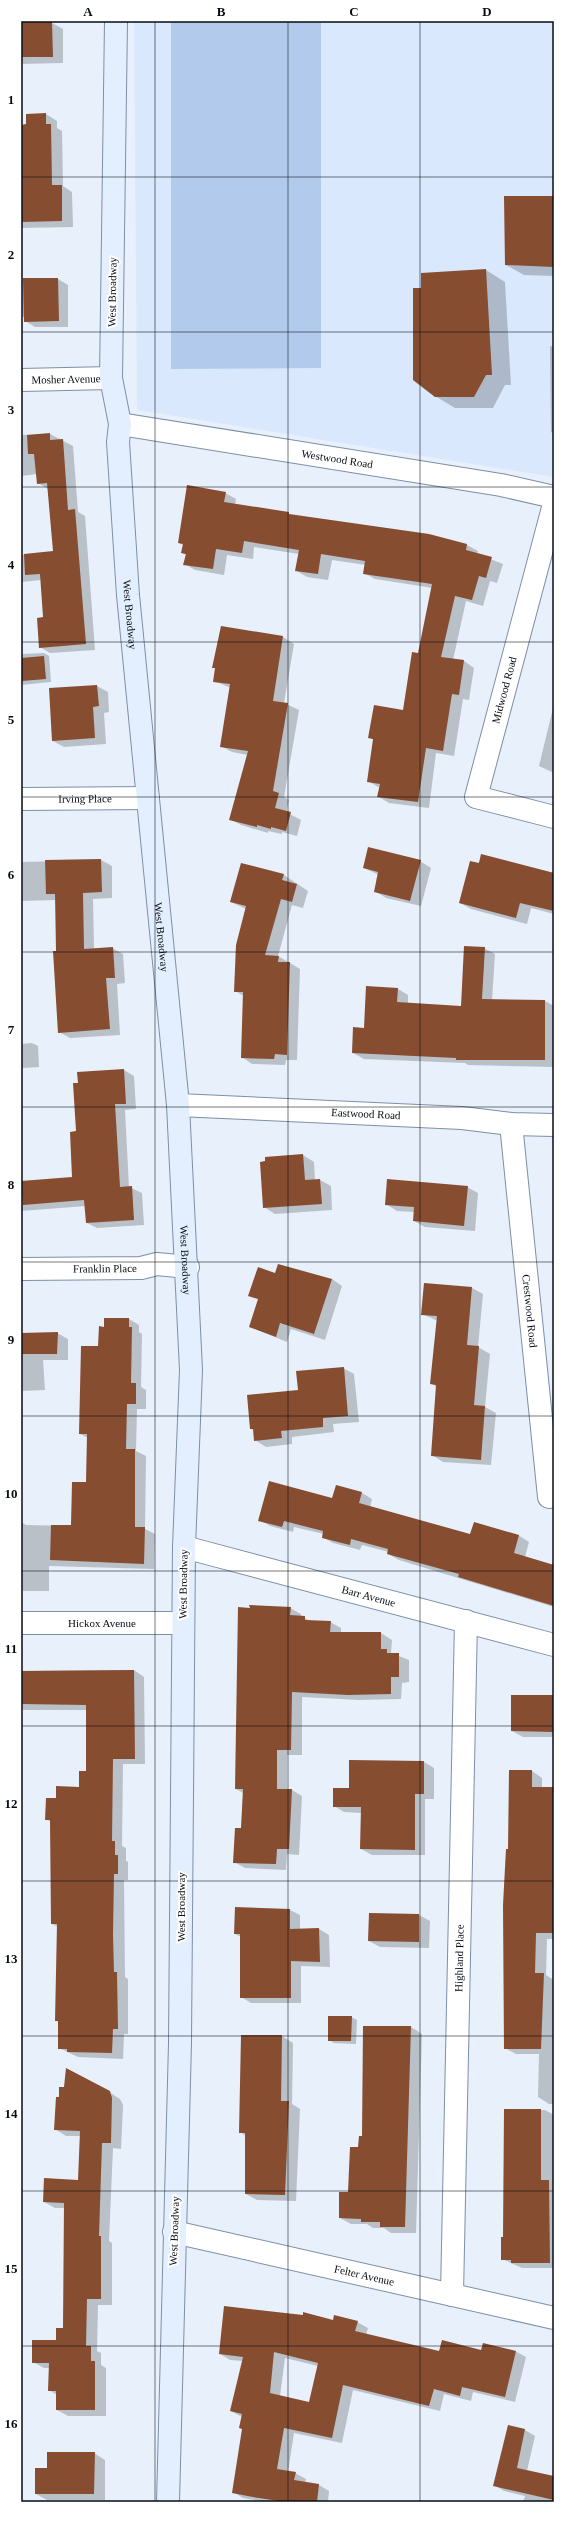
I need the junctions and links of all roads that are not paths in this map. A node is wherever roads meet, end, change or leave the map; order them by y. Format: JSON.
{"nodes":[{"id":1,"x":116,"y":21,"type":"edge"},
{"id":2,"x":111,"y":378,"type":"junction"},
{"id":3,"x":21,"y":380,"type":"edge"},
{"id":4,"x":120,"y":424,"type":"junction"},
{"id":5,"x":554,"y":497,"type":"edge"},
{"id":6,"x":554,"y":504,"type":"edge"},
{"id":7,"x":148,"y":798,"type":"junction"},
{"id":8,"x":21,"y":799,"type":"edge"},
{"id":9,"x":554,"y":817,"type":"edge"},
{"id":10,"x":178,"y":1105,"type":"junction"},
{"id":11,"x":511,"y":1124,"type":"junction"},
{"id":12,"x":554,"y":1125,"type":"edge"},
{"id":13,"x":188,"y":1267,"type":"junction"},
{"id":14,"x":21,"y":1269,"type":"edge"},
{"id":15,"x":549,"y":1498,"type":"dead end"},
{"id":16,"x":184,"y":1547,"type":"junction"},
{"id":17,"x":466,"y":1621,"type":"junction"},
{"id":18,"x":21,"y":1623,"type":"edge"},
{"id":19,"x":183,"y":1623,"type":"junction"},
{"id":20,"x":554,"y":1645,"type":"edge"},
{"id":21,"x":174,"y":2232,"type":"junction"},
{"id":22,"x":452,"y":2295,"type":"junction"},
{"id":23,"x":554,"y":2318,"type":"edge"},
{"id":24,"x":168,"y":2502,"type":"edge"}],
"edges":[{"from":1,"to":2,"type":"main road","name":"West Broadway"},
{"from":2,"to":3,"type":"street","name":"Mosher Avenue"},
{"from":2,"to":4,"type":"main road","name":"West Broadway"},
{"from":4,"to":5,"type":"street","name":"Westwood Road"},
{"from":4,"to":7,"type":"main road","name":"West Broadway"},
{"from":6,"to":9,"type":"street","name":"Midwood Road"},
{"from":7,"to":8,"type":"street","name":"Irving Place"},
{"from":7,"to":10,"type":"main road","name":"West Broadway"},
{"from":10,"to":11,"type":"street","name":"Eastwood Road"},
{"from":10,"to":13,"type":"main road","name":"West Broadway"},
{"from":11,"to":12,"type":"street","name":"Eastwood Road"},
{"from":11,"to":15,"type":"street","name":"Crestwood Road"},
{"from":13,"to":14,"type":"street","name":"Franklin Place"},
{"from":13,"to":16,"type":"main road","name":"West Broadway"},
{"from":16,"to":17,"type":"street","name":"Barr Avenue"},
{"from":16,"to":19,"type":"main road","name":"West Broadway"},
{"from":17,"to":20,"type":"street","name":"Barr Avenue"},
{"from":17,"to":22,"type":"street","name":"Highland Place"},
{"from":18,"to":19,"type":"street","name":"Hickox Avenue"},
{"from":19,"to":21,"type":"main road","name":"West Broadway"},
{"from":21,"to":22,"type":"street","name":"Felter Avenue"},
{"from":21,"to":24,"type":"main road","name":"West Broadway"},
{"from":22,"to":23,"type":"street","name":"Felter Avenue"}]}
